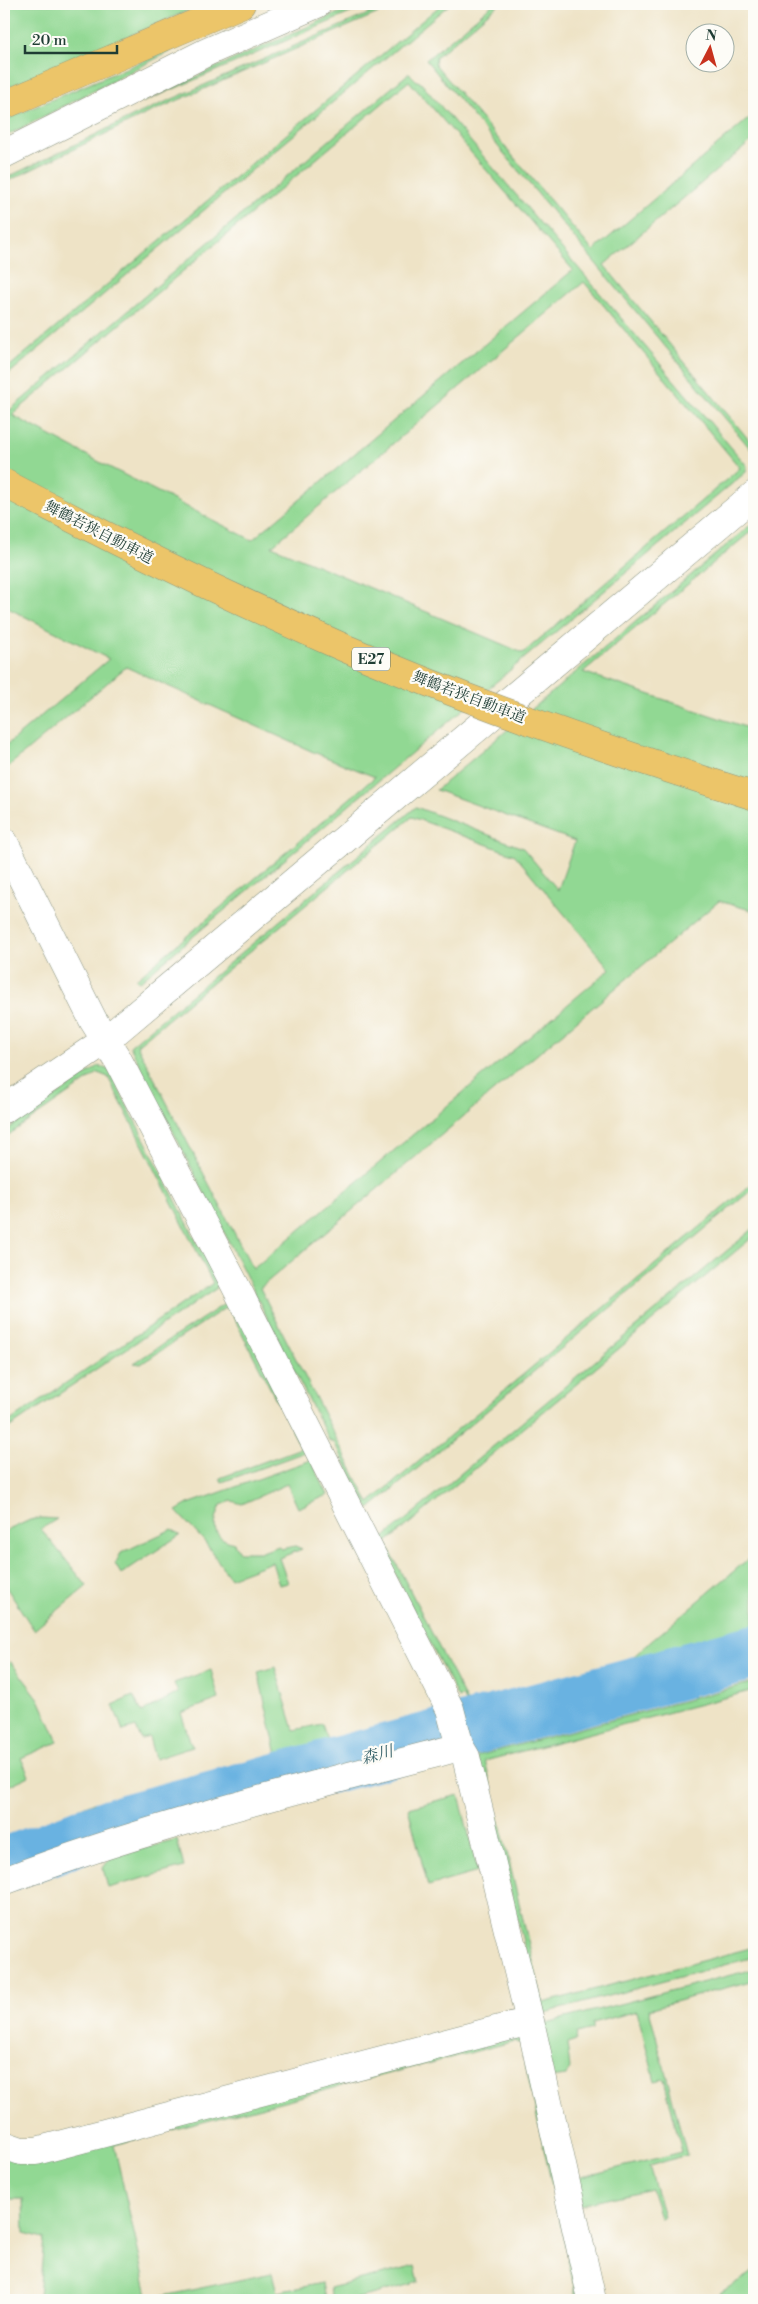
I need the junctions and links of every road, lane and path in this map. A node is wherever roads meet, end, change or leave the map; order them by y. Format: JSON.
{"nodes":[{"id":1,"x":241,"y":4,"type":"edge"},
{"id":2,"x":317,"y":4,"type":"edge"},
{"id":3,"x":4,"y":105,"type":"edge"},
{"id":4,"x":4,"y":154,"type":"edge"},
{"id":5,"x":4,"y":483,"type":"edge"},
{"id":6,"x":754,"y":495,"type":"edge"},
{"id":7,"x":754,"y":796,"type":"edge"},
{"id":8,"x":4,"y":842,"type":"edge"},
{"id":9,"x":106,"y":1040,"type":"junction"},
{"id":10,"x":4,"y":1109,"type":"edge"},
{"id":11,"x":458,"y":1737,"type":"junction"},
{"id":12,"x":4,"y":1881,"type":"edge"},
{"id":13,"x":530,"y":2021,"type":"junction"},
{"id":14,"x":4,"y":2145,"type":"edge"},
{"id":15,"x":592,"y":2300,"type":"edge"}],
"edges":[{"from":1,"to":3,"type":"highway"},
{"from":2,"to":4,"type":"street"},
{"from":5,"to":7,"type":"highway","name":"舞鶴若狭自動車道","number":"E27","bridge":true},
{"from":6,"to":9,"type":"street"},
{"from":8,"to":9,"type":"street"},
{"from":9,"to":10,"type":"street"},
{"from":9,"to":11,"type":"street"},
{"from":11,"to":12,"type":"street"},
{"from":11,"to":13,"type":"street"},
{"from":13,"to":14,"type":"street"},
{"from":13,"to":15,"type":"street"}]}
